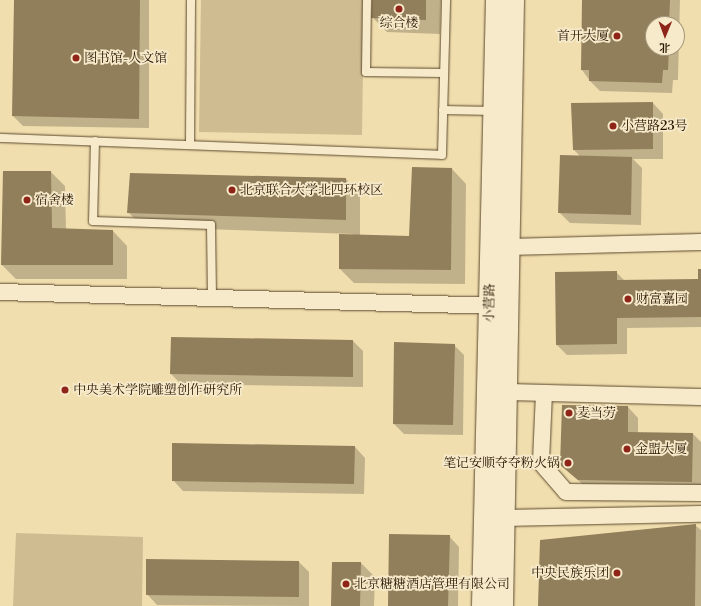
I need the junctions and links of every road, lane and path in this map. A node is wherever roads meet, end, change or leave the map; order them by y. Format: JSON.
{"nodes":[{"id":1,"x":191,"y":0,"type":"edge"},
{"id":2,"x":367,"y":0,"type":"edge"},
{"id":3,"x":446,"y":0,"type":"edge"},
{"id":4,"x":497,"y":0,"type":"edge"},
{"id":5,"x":513,"y":0,"type":"edge"},
{"id":6,"x":444,"y":73,"type":"junction"},
{"id":7,"x":443,"y":110,"type":"junction"},
{"id":8,"x":495,"y":111,"type":"junction"},
{"id":9,"x":0,"y":138,"type":"edge"},
{"id":10,"x":95,"y":141,"type":"junction"},
{"id":11,"x":190,"y":145,"type":"junction"},
{"id":12,"x":701,"y":242,"type":"edge"},
{"id":13,"x":508,"y":247,"type":"junction"},
{"id":14,"x":491,"y":266,"type":"junction"},
{"id":15,"x":0,"y":292,"type":"edge"},
{"id":16,"x":212,"y":298,"type":"junction"},
{"id":17,"x":498,"y":306,"type":"junction"},
{"id":18,"x":507,"y":392,"type":"junction"},
{"id":19,"x":544,"y":393,"type":"junction"},
{"id":20,"x":701,"y":396,"type":"edge"},
{"id":21,"x":701,"y":493,"type":"edge"},
{"id":22,"x":701,"y":514,"type":"edge"},
{"id":23,"x":504,"y":518,"type":"junction"},
{"id":24,"x":483,"y":606,"type":"edge"},
{"id":25,"x":502,"y":606,"type":"edge"}],
"edges":[{"from":1,"to":11,"type":"lane"},
{"from":2,"to":6,"type":"lane"},
{"from":3,"to":6,"type":"lane"},
{"from":4,"to":8,"type":"street","name":"小营路"},
{"from":5,"to":13,"type":"street","name":"小营路"},
{"from":6,"to":7,"type":"lane"},
{"from":7,"to":8,"type":"lane"},
{"from":7,"to":11,"type":"lane"},
{"from":8,"to":14,"type":"street","name":"小营路"},
{"from":9,"to":10,"type":"lane"},
{"from":10,"to":11,"type":"lane"},
{"from":10,"to":16,"type":"lane"},
{"from":12,"to":13,"type":"street"},
{"from":13,"to":14,"type":"street"},
{"from":13,"to":17,"type":"street","name":"小营路"},
{"from":14,"to":17,"type":"street","name":"小营路"},
{"from":15,"to":16,"type":"street"},
{"from":16,"to":17,"type":"street"},
{"from":17,"to":18,"type":"street","name":"小营路"},
{"from":17,"to":24,"type":"street","name":"小营路"},
{"from":18,"to":19,"type":"street"},
{"from":18,"to":23,"type":"street","name":"小营路"},
{"from":19,"to":20,"type":"street"},
{"from":19,"to":21,"type":"street"},
{"from":22,"to":23,"type":"street"},
{"from":23,"to":25,"type":"street","name":"小营路"}]}
